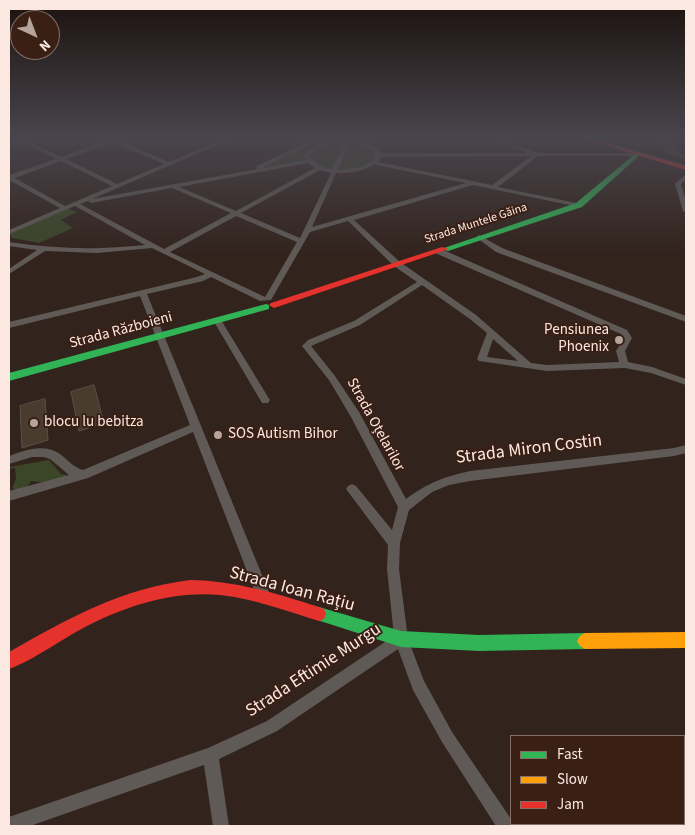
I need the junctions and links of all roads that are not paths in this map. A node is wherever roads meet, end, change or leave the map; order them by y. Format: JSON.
{"nodes":[{"id":1,"x":11,"y":178,"type":"edge"},
{"id":2,"x":100,"y":178,"type":"edge"},
{"id":3,"x":135,"y":178,"type":"edge"},
{"id":4,"x":221,"y":178,"type":"edge"},
{"id":5,"x":302,"y":178,"type":"edge"},
{"id":6,"x":331,"y":178,"type":"edge"},
{"id":7,"x":449,"y":178,"type":"edge"},
{"id":8,"x":506,"y":178,"type":"edge"},
{"id":9,"x":610,"y":178,"type":"edge"},
{"id":10,"x":684,"y":178,"type":"edge"},
{"id":11,"x":474,"y":183,"type":"junction"},
{"id":12,"x":116,"y":186,"type":"junction"},
{"id":13,"x":173,"y":187,"type":"junction"},
{"id":14,"x":494,"y":187,"type":"junction"},
{"id":15,"x":75,"y":204,"type":"junction"},
{"id":16,"x":579,"y":205,"type":"junction"},
{"id":17,"x":64,"y":208,"type":"junction"},
{"id":18,"x":686,"y":211,"type":"edge"},
{"id":19,"x":236,"y":214,"type":"junction"},
{"id":20,"x":349,"y":219,"type":"junction"},
{"id":21,"x":307,"y":231,"type":"junction"},
{"id":22,"x":9,"y":232,"type":"edge"},
{"id":23,"x":479,"y":237,"type":"junction"},
{"id":24,"x":301,"y":241,"type":"junction"},
{"id":25,"x":9,"y":244,"type":"edge"},
{"id":26,"x":152,"y":246,"type":"junction"},
{"id":27,"x":42,"y":250,"type":"junction"},
{"id":28,"x":438,"y":250,"type":"junction"},
{"id":29,"x":164,"y":252,"type":"junction"},
{"id":30,"x":397,"y":264,"type":"junction"},
{"id":31,"x":9,"y":272,"type":"edge"},
{"id":32,"x":209,"y":275,"type":"junction"},
{"id":33,"x":422,"y":282,"type":"junction"},
{"id":34,"x":143,"y":293,"type":"junction"},
{"id":35,"x":267,"y":301,"type":"junction"},
{"id":36,"x":686,"y":318,"type":"edge"},
{"id":37,"x":217,"y":320,"type":"junction"},
{"id":38,"x":9,"y":325,"type":"edge"},
{"id":39,"x":491,"y":333,"type":"junction"},
{"id":40,"x":160,"y":336,"type":"junction"},
{"id":41,"x":625,"y":365,"type":"junction"},
{"id":42,"x":529,"y":366,"type":"junction"},
{"id":43,"x":9,"y":377,"type":"edge"},
{"id":44,"x":686,"y":382,"type":"edge"},
{"id":45,"x":265,"y":400,"type":"dead end"},
{"id":46,"x":195,"y":427,"type":"junction"},
{"id":47,"x":686,"y":449,"type":"edge"},
{"id":48,"x":9,"y":460,"type":"edge"},
{"id":49,"x":84,"y":475,"type":"junction"},
{"id":50,"x":352,"y":488,"type":"dead end"},
{"id":51,"x":9,"y":496,"type":"edge"},
{"id":52,"x":404,"y":508,"type":"junction"},
{"id":53,"x":394,"y":543,"type":"junction"},
{"id":54,"x":264,"y":598,"type":"junction"},
{"id":55,"x":401,"y":639,"type":"junction"},
{"id":56,"x":686,"y":640,"type":"edge"},
{"id":57,"x":9,"y":661,"type":"edge"},
{"id":58,"x":210,"y":755,"type":"junction"},
{"id":59,"x":9,"y":825,"type":"edge"},
{"id":60,"x":221,"y":826,"type":"edge"},
{"id":61,"x":506,"y":826,"type":"edge"}],
"edges":[{"from":1,"to":17,"type":"street"},
{"from":2,"to":12,"type":"street"},
{"from":3,"to":12,"type":"street"},
{"from":4,"to":13,"type":"street"},
{"from":5,"to":19,"type":"street"},
{"from":6,"to":21,"type":"street"},
{"from":7,"to":11,"type":"street"},
{"from":8,"to":14,"type":"street"},
{"from":9,"to":16,"type":"street","name":"Strada Muntele Găina"},
{"from":10,"to":18,"type":"street"},
{"from":11,"to":14,"type":"street"},
{"from":11,"to":20,"type":"street"},
{"from":12,"to":15,"type":"street"},
{"from":13,"to":15,"type":"street"},
{"from":13,"to":19,"type":"street"},
{"from":14,"to":16,"type":"street"},
{"from":15,"to":17,"type":"street"},
{"from":15,"to":26,"type":"street"},
{"from":16,"to":23,"type":"street","name":"Strada Muntele Găina"},
{"from":17,"to":22,"type":"street"},
{"from":19,"to":24,"type":"street"},
{"from":19,"to":29,"type":"street"},
{"from":20,"to":21,"type":"street"},
{"from":20,"to":30,"type":"street"},
{"from":21,"to":24,"type":"street"},
{"from":23,"to":28,"type":"street","name":"Strada Muntele Găina"},
{"from":23,"to":36,"type":"street"},
{"from":24,"to":35,"type":"street"},
{"from":25,"to":27,"type":"street"},
{"from":26,"to":27,"type":"street"},
{"from":26,"to":29,"type":"street"},
{"from":27,"to":31,"type":"street"},
{"from":28,"to":30,"type":"street","name":"Strada Muntele Găina"},
{"from":28,"to":41,"type":"street"},
{"from":29,"to":32,"type":"street"},
{"from":30,"to":33,"type":"street"},
{"from":30,"to":35,"type":"street","name":"Strada Muntele Găina"},
{"from":32,"to":34,"type":"street"},
{"from":32,"to":35,"type":"street"},
{"from":33,"to":39,"type":"street"},
{"from":33,"to":52,"type":"street","name":"Strada Oțelarilor"},
{"from":34,"to":38,"type":"street"},
{"from":34,"to":40,"type":"street"},
{"from":35,"to":37,"type":"street","name":"Strada Războieni"},
{"from":37,"to":40,"type":"street","name":"Strada Războieni"},
{"from":37,"to":45,"type":"street"},
{"from":39,"to":42,"type":"street"},
{"from":39,"to":42,"type":"street"},
{"from":40,"to":43,"type":"street","name":"Strada Războieni"},
{"from":40,"to":46,"type":"street"},
{"from":41,"to":42,"type":"street"},
{"from":41,"to":44,"type":"street"},
{"from":46,"to":49,"type":"street"},
{"from":46,"to":54,"type":"street"},
{"from":47,"to":52,"type":"street","name":"Strada Miron Costin"},
{"from":48,"to":49,"type":"street"},
{"from":49,"to":51,"type":"street"},
{"from":50,"to":53,"type":"street"},
{"from":52,"to":53,"type":"street"},
{"from":53,"to":55,"type":"street"},
{"from":54,"to":55,"type":"street","name":"Strada Ioan Rațiu"},
{"from":54,"to":57,"type":"street","name":"Strada Ioan Rațiu"},
{"from":55,"to":56,"type":"street","name":"Strada Eftimie Murgu"},
{"from":55,"to":58,"type":"street","name":"Strada Eftimie Murgu"},
{"from":55,"to":61,"type":"street"},
{"from":58,"to":59,"type":"street","name":"Strada Eftimie Murgu"},
{"from":58,"to":60,"type":"street"}]}
